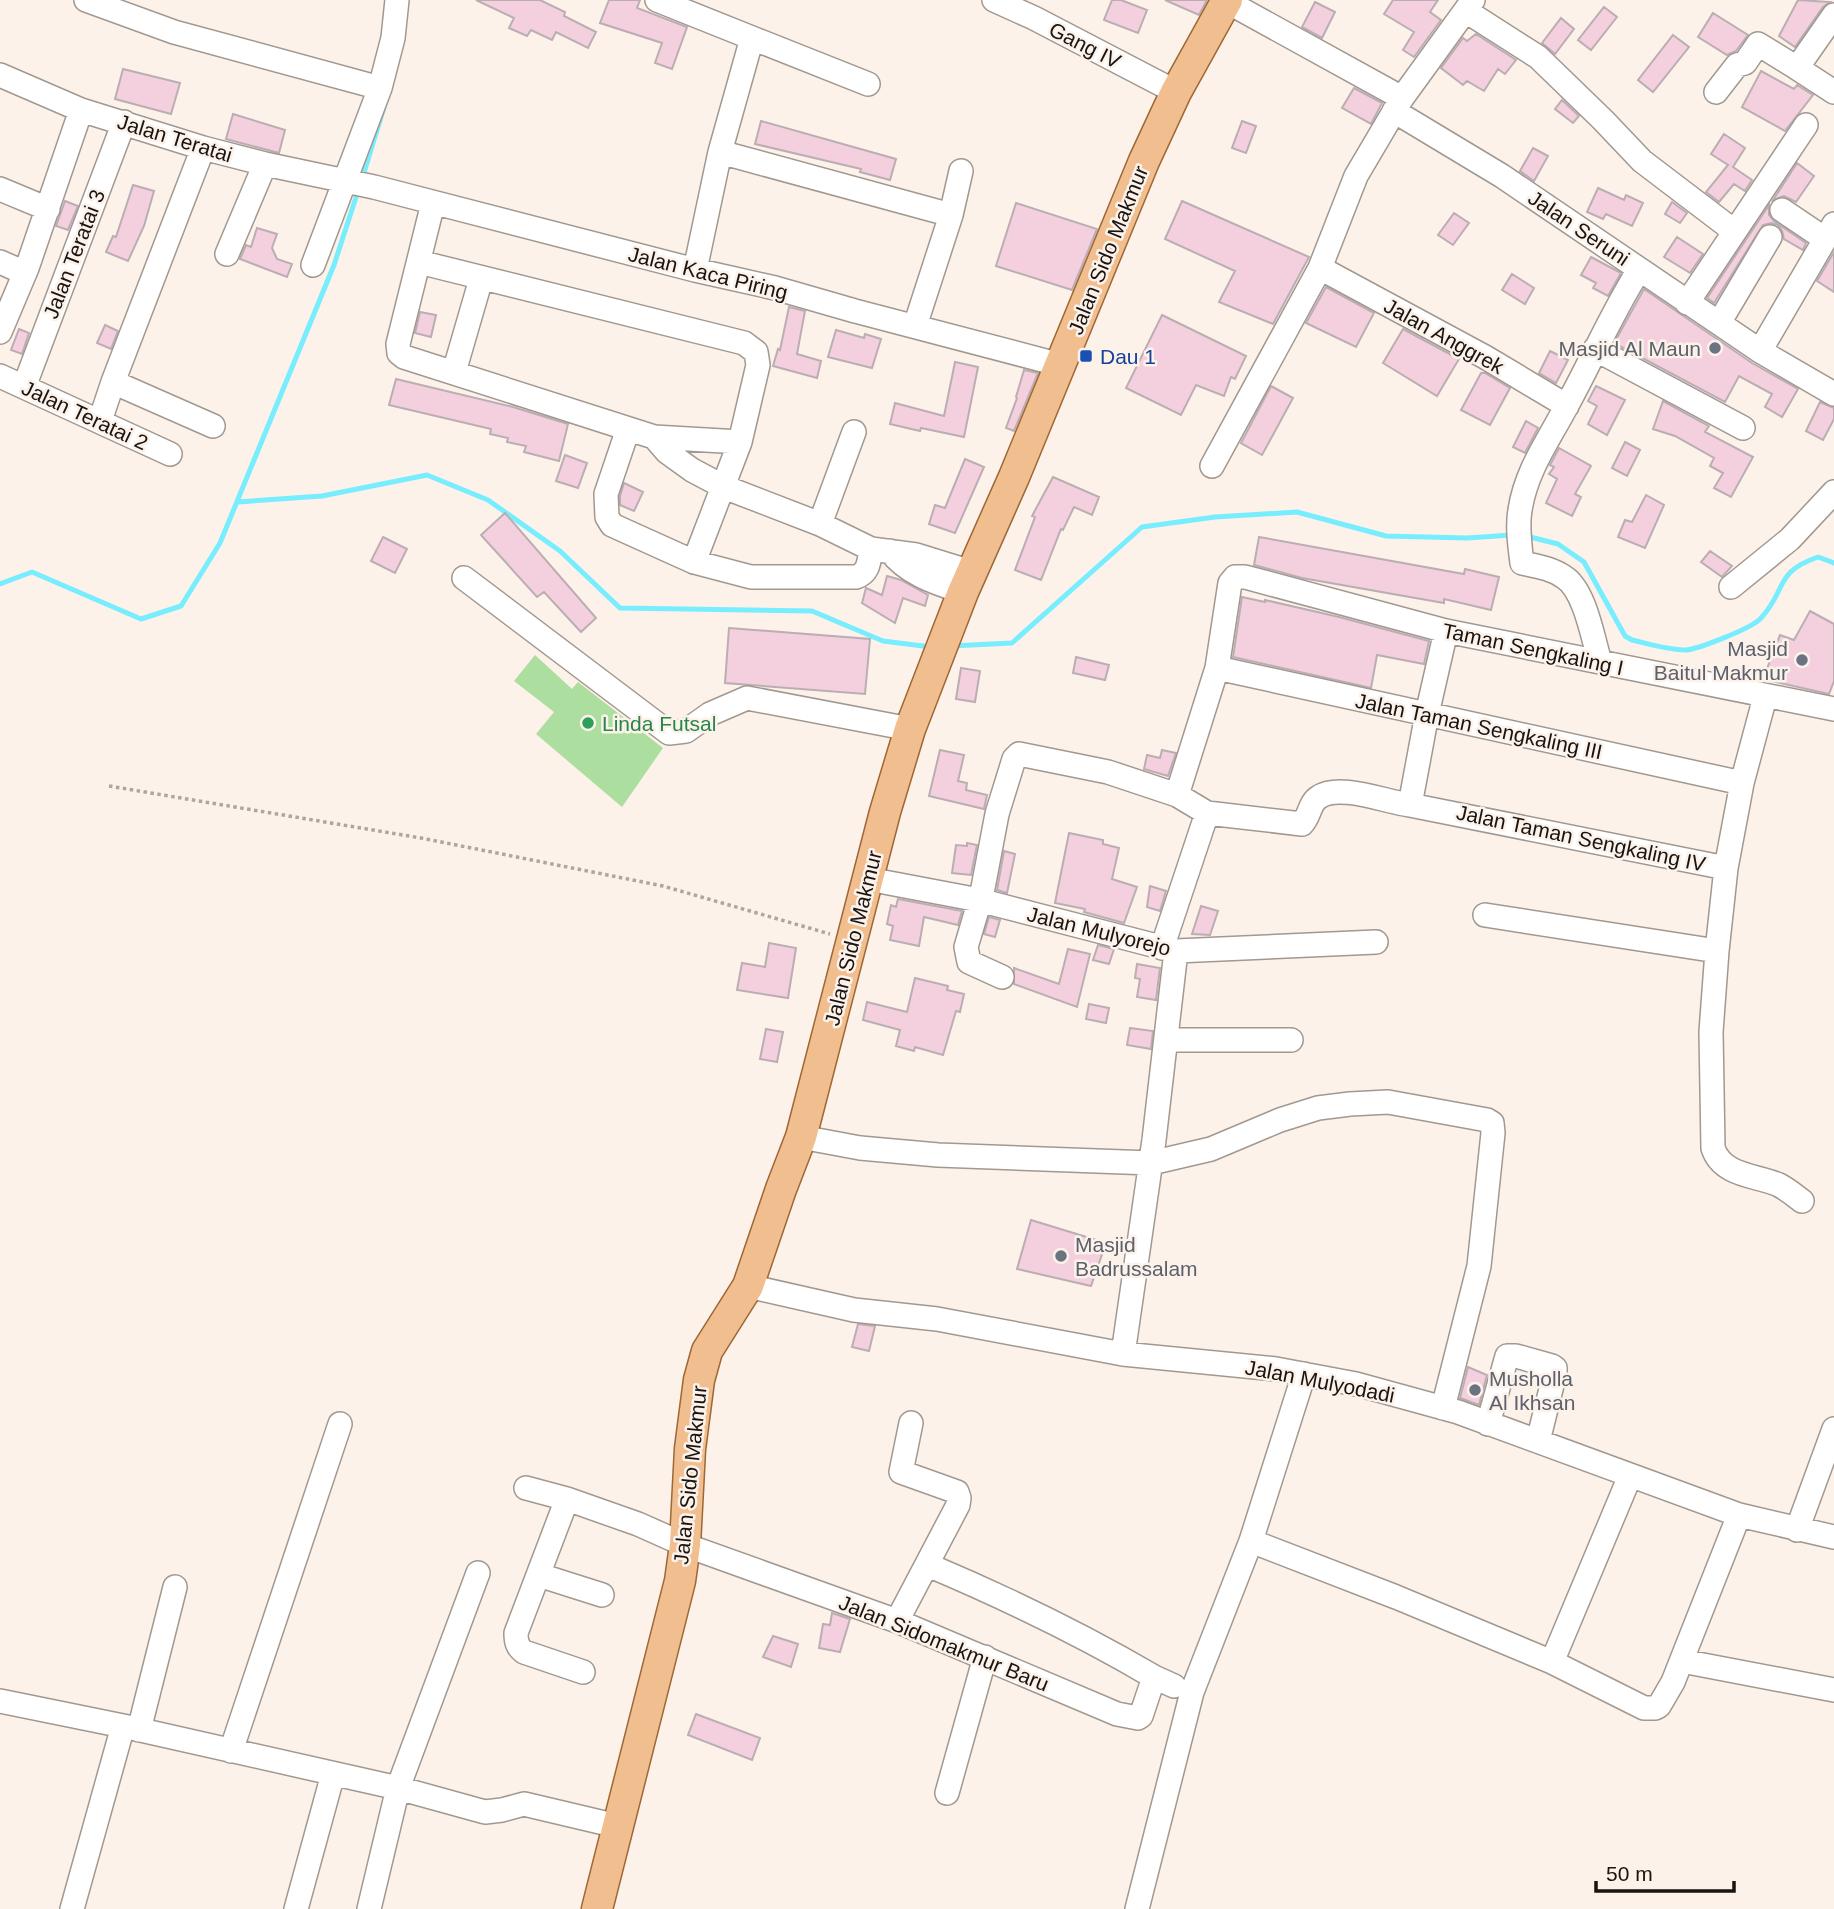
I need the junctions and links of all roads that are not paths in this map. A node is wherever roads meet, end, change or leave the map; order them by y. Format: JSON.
{"nodes":[{"id":1,"x":86,"y":0,"type":"edge"},
{"id":2,"x":397,"y":0,"type":"edge"},
{"id":3,"x":657,"y":0,"type":"edge"},
{"id":4,"x":994,"y":0,"type":"edge"},
{"id":5,"x":1226,"y":1,"type":"edge"},
{"id":6,"x":1470,"y":6,"type":"edge"},
{"id":7,"x":125,"y":8,"type":"edge"},
{"id":8,"x":1039,"y":9,"type":"edge"},
{"id":9,"x":1834,"y":15,"type":"edge"},
{"id":10,"x":752,"y":38,"type":"junction"},
{"id":11,"x":1797,"y":68,"type":"junction"},
{"id":12,"x":0,"y":75,"type":"edge"},
{"id":13,"x":868,"y":84,"type":"dead end"},
{"id":14,"x":380,"y":88,"type":"junction"},
{"id":15,"x":1176,"y":92,"type":"junction"},
{"id":16,"x":1716,"y":92,"type":"dead end"},
{"id":17,"x":1834,"y":92,"type":"edge"},
{"id":18,"x":1398,"y":104,"type":"junction"},
{"id":19,"x":81,"y":110,"type":"junction"},
{"id":20,"x":124,"y":122,"type":"junction"},
{"id":21,"x":1806,"y":125,"type":"dead end"},
{"id":22,"x":203,"y":148,"type":"junction"},
{"id":23,"x":720,"y":152,"type":"junction"},
{"id":24,"x":265,"y":164,"type":"junction"},
{"id":25,"x":961,"y":171,"type":"dead end"},
{"id":26,"x":358,"y":185,"type":"junction"},
{"id":27,"x":0,"y":189,"type":"edge"},
{"id":28,"x":433,"y":203,"type":"junction"},
{"id":29,"x":48,"y":209,"type":"junction"},
{"id":30,"x":1782,"y":210,"type":"dead end"},
{"id":31,"x":951,"y":215,"type":"junction"},
{"id":32,"x":1734,"y":231,"type":"junction"},
{"id":33,"x":1829,"y":231,"type":"edge"},
{"id":34,"x":1770,"y":237,"type":"dead end"},
{"id":35,"x":227,"y":254,"type":"dead end"},
{"id":36,"x":0,"y":262,"type":"edge"},
{"id":37,"x":419,"y":262,"type":"junction"},
{"id":38,"x":313,"y":265,"type":"dead end"},
{"id":39,"x":1320,"y":268,"type":"junction"},
{"id":40,"x":695,"y":270,"type":"junction"},
{"id":41,"x":1639,"y":270,"type":"junction"},
{"id":42,"x":25,"y":273,"type":"junction"},
{"id":43,"x":481,"y":279,"type":"junction"},
{"id":44,"x":1686,"y":303,"type":"junction"},
{"id":45,"x":1719,"y":323,"type":"junction"},
{"id":46,"x":915,"y":326,"type":"junction"},
{"id":47,"x":0,"y":332,"type":"edge"},
{"id":48,"x":1595,"y":349,"type":"junction"},
{"id":49,"x":1760,"y":351,"type":"junction"},
{"id":50,"x":1061,"y":365,"type":"junction"},
{"id":51,"x":454,"y":372,"type":"junction"},
{"id":52,"x":0,"y":376,"type":"edge"},
{"id":53,"x":113,"y":382,"type":"junction"},
{"id":54,"x":24,"y":387,"type":"junction"},
{"id":55,"x":1834,"y":394,"type":"edge"},
{"id":56,"x":1567,"y":406,"type":"junction"},
{"id":57,"x":100,"y":421,"type":"junction"},
{"id":58,"x":213,"y":426,"type":"dead end"},
{"id":59,"x":1743,"y":428,"type":"dead end"},
{"id":60,"x":628,"y":429,"type":"junction"},
{"id":61,"x":854,"y":432,"type":"dead end"},
{"id":62,"x":654,"y":437,"type":"junction"},
{"id":63,"x":740,"y":442,"type":"junction"},
{"id":64,"x":170,"y":454,"type":"dead end"},
{"id":65,"x":1212,"y":466,"type":"dead end"},
{"id":66,"x":724,"y":487,"type":"junction"},
{"id":67,"x":1834,"y":492,"type":"edge"},
{"id":68,"x":820,"y":524,"type":"junction"},
{"id":69,"x":881,"y":550,"type":"junction"},
{"id":70,"x":694,"y":562,"type":"junction"},
{"id":71,"x":464,"y":578,"type":"dead end"},
{"id":72,"x":967,"y":582,"type":"junction"},
{"id":73,"x":1731,"y":587,"type":"dead end"},
{"id":74,"x":1446,"y":631,"type":"junction"},
{"id":75,"x":1600,"y":662,"type":"junction"},
{"id":76,"x":1217,"y":668,"type":"junction"},
{"id":77,"x":1765,"y":697,"type":"junction"},
{"id":78,"x":1834,"y":709,"type":"edge"},
{"id":79,"x":1427,"y":713,"type":"junction"},
{"id":80,"x":910,"y":729,"type":"junction"},
{"id":81,"x":1742,"y":783,"type":"junction"},
{"id":82,"x":1177,"y":796,"type":"junction"},
{"id":83,"x":1410,"y":805,"type":"junction"},
{"id":84,"x":1207,"y":813,"type":"junction"},
{"id":85,"x":1726,"y":868,"type":"junction"},
{"id":86,"x":868,"y":879,"type":"junction"},
{"id":87,"x":979,"y":900,"type":"junction"},
{"id":88,"x":1485,"y":915,"type":"dead end"},
{"id":89,"x":1376,"y":942,"type":"dead end"},
{"id":90,"x":1169,"y":950,"type":"junction"},
{"id":91,"x":1717,"y":951,"type":"junction"},
{"id":92,"x":1002,"y":977,"type":"dead end"},
{"id":93,"x":1166,"y":1040,"type":"junction"},
{"id":94,"x":1291,"y":1040,"type":"dead end"},
{"id":95,"x":801,"y":1137,"type":"junction"},
{"id":96,"x":1152,"y":1156,"type":"junction"},
{"id":97,"x":1802,"y":1201,"type":"dead end"},
{"id":98,"x":748,"y":1286,"type":"junction"},
{"id":99,"x":1123,"y":1354,"type":"junction"},
{"id":100,"x":1304,"y":1374,"type":"junction"},
{"id":101,"x":1443,"y":1408,"type":"junction"},
{"id":102,"x":911,"y":1423,"type":"dead end"},
{"id":103,"x":1488,"y":1423,"type":"junction"},
{"id":104,"x":340,"y":1424,"type":"dead end"},
{"id":105,"x":1834,"y":1429,"type":"edge"},
{"id":106,"x":1538,"y":1441,"type":"junction"},
{"id":107,"x":1630,"y":1476,"type":"junction"},
{"id":108,"x":526,"y":1488,"type":"dead end"},
{"id":109,"x":567,"y":1499,"type":"junction"},
{"id":110,"x":1739,"y":1515,"type":"junction"},
{"id":111,"x":1797,"y":1530,"type":"junction"},
{"id":112,"x":1834,"y":1537,"type":"edge"},
{"id":113,"x":1251,"y":1541,"type":"junction"},
{"id":114,"x":685,"y":1545,"type":"junction"},
{"id":115,"x":928,"y":1564,"type":"junction"},
{"id":116,"x":478,"y":1573,"type":"dead end"},
{"id":117,"x":540,"y":1575,"type":"junction"},
{"id":118,"x":175,"y":1587,"type":"dead end"},
{"id":119,"x":602,"y":1595,"type":"dead end"},
{"id":120,"x":897,"y":1621,"type":"junction"},
{"id":121,"x":985,"y":1657,"type":"junction"},
{"id":122,"x":1682,"y":1661,"type":"junction"},
{"id":123,"x":1552,"y":1662,"type":"junction"},
{"id":124,"x":583,"y":1672,"type":"dead end"},
{"id":125,"x":1834,"y":1690,"type":"edge"},
{"id":126,"x":0,"y":1701,"type":"edge"},
{"id":127,"x":131,"y":1728,"type":"junction"},
{"id":128,"x":231,"y":1751,"type":"junction"},
{"id":129,"x":333,"y":1774,"type":"junction"},
{"id":130,"x":398,"y":1788,"type":"junction"},
{"id":131,"x":947,"y":1793,"type":"dead end"},
{"id":132,"x":617,"y":1826,"type":"junction"},
{"id":133,"x":1143,"y":1904,"type":"edge"},
{"id":134,"x":72,"y":1909,"type":"edge"},
{"id":135,"x":296,"y":1909,"type":"edge"},
{"id":136,"x":369,"y":1909,"type":"edge"},
{"id":137,"x":597,"y":1909,"type":"edge"}],
"edges":[{"from":1,"to":7,"type":"street"},
{"from":2,"to":14,"type":"street"},
{"from":3,"to":10,"type":"street"},
{"from":4,"to":8,"type":"street","name":"Gang IV"},
{"from":5,"to":15,"type":"main road","name":"Jalan Sido Makmur"},
{"from":5,"to":18,"type":"street","name":"Jalan Seruni"},
{"from":6,"to":18,"type":"street"},
{"from":6,"to":32,"type":"street"},
{"from":7,"to":14,"type":"street"},
{"from":8,"to":15,"type":"street","name":"Gang IV"},
{"from":9,"to":11,"type":"street"},
{"from":10,"to":13,"type":"street"},
{"from":10,"to":23,"type":"street"},
{"from":11,"to":16,"type":"street"},
{"from":11,"to":17,"type":"street"},
{"from":12,"to":19,"type":"street","name":"Jalan Teratai"},
{"from":14,"to":26,"type":"street"},
{"from":15,"to":50,"type":"main road","name":"Jalan Sido Makmur"},
{"from":18,"to":39,"type":"street"},
{"from":18,"to":41,"type":"street","name":"Jalan Seruni"},
{"from":19,"to":20,"type":"street","name":"Jalan Teratai"},
{"from":19,"to":29,"type":"street"},
{"from":20,"to":22,"type":"street","name":"Jalan Teratai"},
{"from":20,"to":54,"type":"street","name":"Jalan Teratai 3"},
{"from":21,"to":32,"type":"street"},
{"from":22,"to":24,"type":"street","name":"Jalan Teratai"},
{"from":22,"to":53,"type":"street"},
{"from":23,"to":31,"type":"street"},
{"from":23,"to":40,"type":"street"},
{"from":24,"to":26,"type":"street","name":"Jalan Teratai"},
{"from":24,"to":35,"type":"street"},
{"from":25,"to":31,"type":"street"},
{"from":26,"to":28,"type":"street","name":"Jalan Kaca Piring"},
{"from":26,"to":38,"type":"street"},
{"from":27,"to":29,"type":"street"},
{"from":28,"to":37,"type":"street"},
{"from":28,"to":40,"type":"street","name":"Jalan Kaca Piring"},
{"from":29,"to":42,"type":"street"},
{"from":30,"to":33,"type":"street"},
{"from":31,"to":46,"type":"street"},
{"from":32,"to":44,"type":"street"},
{"from":33,"to":49,"type":"street"},
{"from":34,"to":45,"type":"street"},
{"from":36,"to":42,"type":"street"},
{"from":37,"to":43,"type":"street"},
{"from":37,"to":51,"type":"street"},
{"from":39,"to":56,"type":"street","name":"Jalan Anggrek"},
{"from":39,"to":65,"type":"street"},
{"from":40,"to":46,"type":"street","name":"Jalan Kaca Piring"},
{"from":41,"to":44,"type":"street","name":"Jalan Seruni"},
{"from":41,"to":48,"type":"street"},
{"from":42,"to":47,"type":"street"},
{"from":43,"to":51,"type":"street"},
{"from":43,"to":63,"type":"street"},
{"from":44,"to":45,"type":"street","name":"Jalan Seruni"},
{"from":45,"to":49,"type":"street","name":"Jalan Seruni"},
{"from":46,"to":50,"type":"street","name":"Jalan Kaca Piring"},
{"from":48,"to":56,"type":"street"},
{"from":48,"to":59,"type":"street"},
{"from":49,"to":55,"type":"street","name":"Jalan Seruni"},
{"from":50,"to":72,"type":"main road","name":"Jalan Sido Makmur"},
{"from":51,"to":60,"type":"street"},
{"from":52,"to":54,"type":"street","name":"Jalan Teratai 2"},
{"from":53,"to":57,"type":"street"},
{"from":53,"to":58,"type":"street"},
{"from":54,"to":57,"type":"street","name":"Jalan Teratai 2"},
{"from":56,"to":75,"type":"street"},
{"from":57,"to":64,"type":"street","name":"Jalan Teratai 2"},
{"from":60,"to":62,"type":"street"},
{"from":60,"to":70,"type":"street"},
{"from":61,"to":68,"type":"street"},
{"from":62,"to":63,"type":"street"},
{"from":62,"to":66,"type":"street"},
{"from":63,"to":66,"type":"street"},
{"from":66,"to":68,"type":"street"},
{"from":66,"to":70,"type":"street"},
{"from":67,"to":73,"type":"street"},
{"from":68,"to":69,"type":"street"},
{"from":69,"to":70,"type":"street"},
{"from":69,"to":72,"type":"street"},
{"from":71,"to":80,"type":"street"},
{"from":72,"to":80,"type":"main road","name":"Jalan Sido Makmur"},
{"from":74,"to":75,"type":"street","name":"Taman Sengkaling I"},
{"from":74,"to":76,"type":"street","name":"Taman Sengkaling I"},
{"from":74,"to":79,"type":"street"},
{"from":75,"to":77,"type":"street","name":"Taman Sengkaling I"},
{"from":76,"to":79,"type":"street","name":"Jalan Taman Sengkaling III"},
{"from":76,"to":82,"type":"street"},
{"from":77,"to":78,"type":"street","name":"Taman Sengkaling I"},
{"from":77,"to":81,"type":"street"},
{"from":79,"to":81,"type":"street","name":"Jalan Taman Sengkaling III"},
{"from":79,"to":83,"type":"street"},
{"from":80,"to":86,"type":"main road","name":"Jalan Sido Makmur"},
{"from":81,"to":85,"type":"street"},
{"from":82,"to":84,"type":"street"},
{"from":82,"to":87,"type":"street"},
{"from":83,"to":84,"type":"street","name":"Jalan Taman Sengkaling IV"},
{"from":83,"to":85,"type":"street","name":"Jalan Taman Sengkaling IV"},
{"from":84,"to":90,"type":"street"},
{"from":85,"to":91,"type":"street"},
{"from":86,"to":87,"type":"street","name":"Jalan Mulyorejo"},
{"from":86,"to":95,"type":"main road","name":"Jalan Sido Makmur"},
{"from":87,"to":90,"type":"street","name":"Jalan Mulyorejo"},
{"from":87,"to":92,"type":"street"},
{"from":88,"to":91,"type":"street"},
{"from":89,"to":90,"type":"street","name":"Jalan Mulyorejo"},
{"from":90,"to":93,"type":"street"},
{"from":91,"to":97,"type":"street"},
{"from":93,"to":94,"type":"street"},
{"from":93,"to":96,"type":"street"},
{"from":95,"to":96,"type":"street"},
{"from":95,"to":98,"type":"main road","name":"Jalan Sido Makmur"},
{"from":96,"to":99,"type":"street"},
{"from":96,"to":101,"type":"street"},
{"from":98,"to":99,"type":"street","name":"Jalan Mulyodadi"},
{"from":98,"to":114,"type":"main road","name":"Jalan Sido Makmur"},
{"from":99,"to":100,"type":"street","name":"Jalan Mulyodadi"},
{"from":100,"to":101,"type":"street","name":"Jalan Mulyodadi"},
{"from":100,"to":113,"type":"street"},
{"from":101,"to":103,"type":"street","name":"Jalan Mulyodadi"},
{"from":102,"to":115,"type":"street"},
{"from":103,"to":106,"type":"street","name":"Jalan Mulyodadi"},
{"from":103,"to":106,"type":"street"},
{"from":104,"to":128,"type":"street"},
{"from":105,"to":111,"type":"street"},
{"from":106,"to":107,"type":"street","name":"Jalan Mulyodadi"},
{"from":107,"to":110,"type":"street","name":"Jalan Mulyodadi"},
{"from":107,"to":123,"type":"street"},
{"from":108,"to":109,"type":"street","name":"Jalan Sidomakmur Baru"},
{"from":109,"to":114,"type":"street","name":"Jalan Sidomakmur Baru"},
{"from":109,"to":117,"type":"street"},
{"from":110,"to":111,"type":"street","name":"Jalan Mulyodadi"},
{"from":110,"to":122,"type":"street"},
{"from":111,"to":112,"type":"street","name":"Jalan Mulyodadi"},
{"from":113,"to":123,"type":"street"},
{"from":113,"to":133,"type":"street"},
{"from":114,"to":120,"type":"street","name":"Jalan Sidomakmur Baru"},
{"from":114,"to":132,"type":"main road","name":"Jalan Sido Makmur"},
{"from":115,"to":120,"type":"street"},
{"from":115,"to":121,"type":"street","name":"Jalan Sidomakmur Baru"},
{"from":116,"to":130,"type":"street"},
{"from":117,"to":119,"type":"street"},
{"from":117,"to":124,"type":"street"},
{"from":118,"to":127,"type":"street"},
{"from":120,"to":121,"type":"street","name":"Jalan Sidomakmur Baru"},
{"from":121,"to":131,"type":"street"},
{"from":122,"to":123,"type":"street"},
{"from":122,"to":125,"type":"street"},
{"from":126,"to":127,"type":"street"},
{"from":127,"to":128,"type":"street"},
{"from":127,"to":134,"type":"street"},
{"from":128,"to":129,"type":"street"},
{"from":129,"to":130,"type":"street"},
{"from":129,"to":135,"type":"street"},
{"from":130,"to":132,"type":"street"},
{"from":130,"to":136,"type":"street"},
{"from":132,"to":137,"type":"main road","name":"Jalan Sido Makmur"}]}
